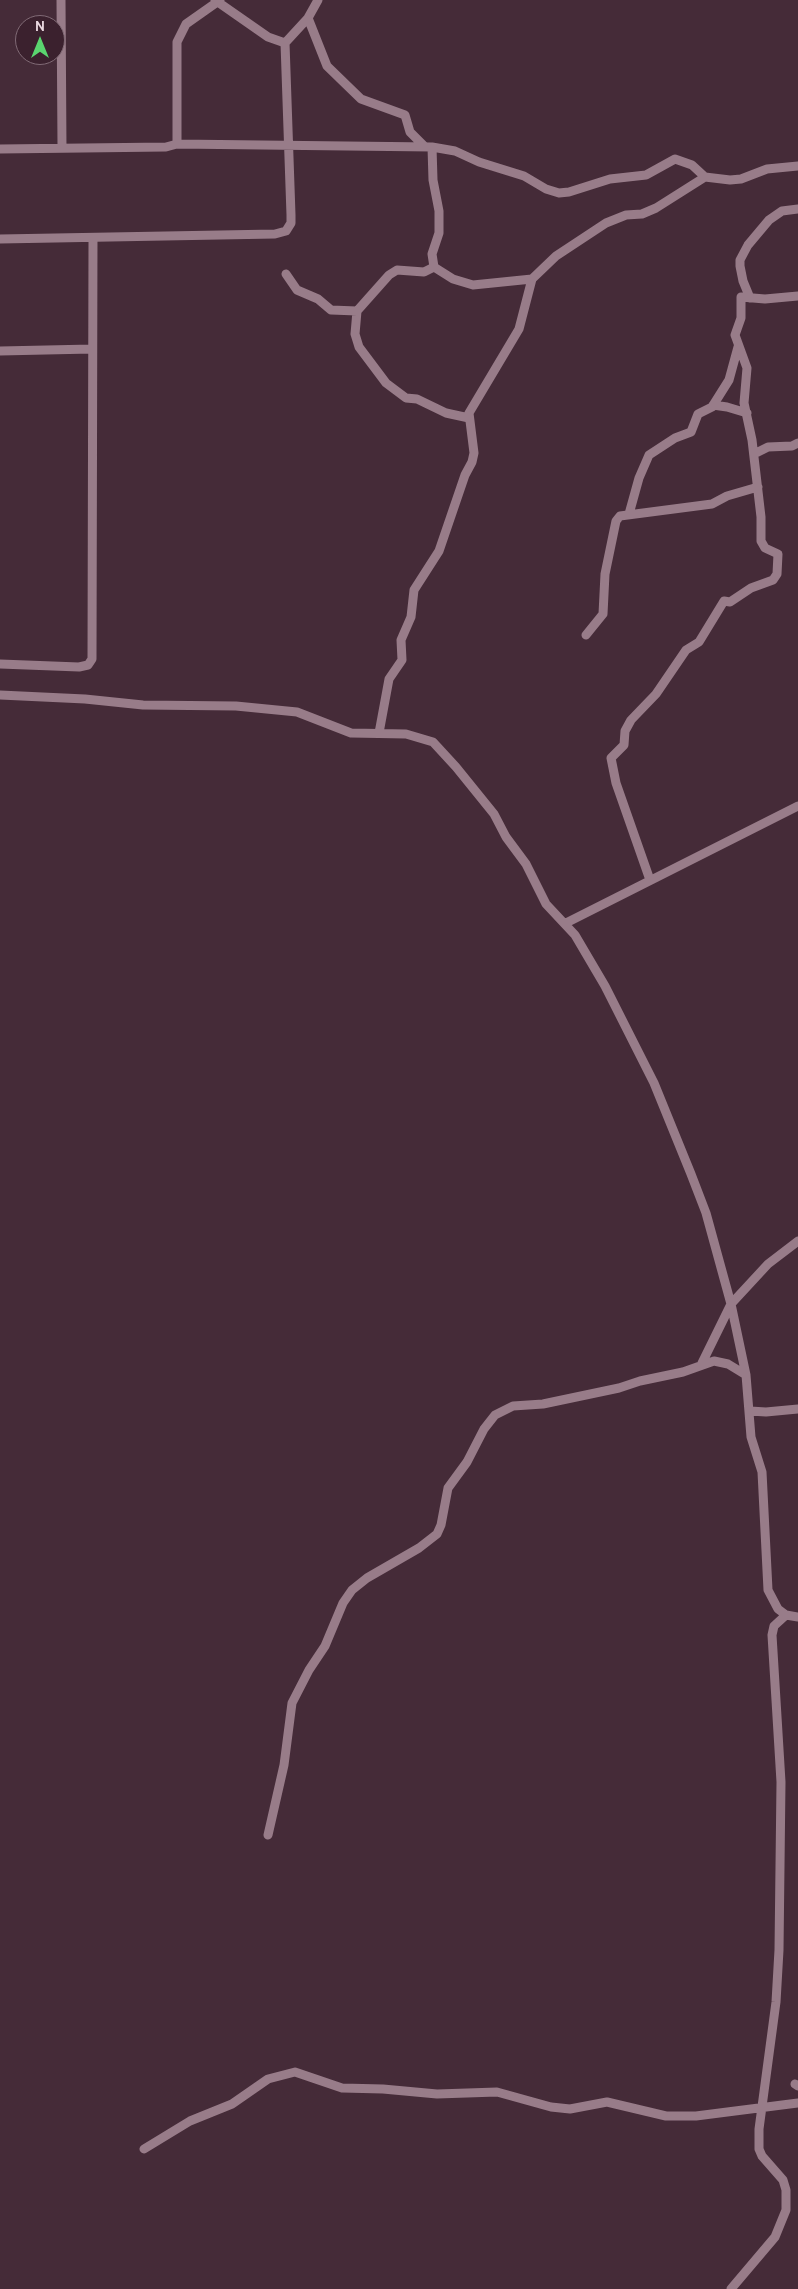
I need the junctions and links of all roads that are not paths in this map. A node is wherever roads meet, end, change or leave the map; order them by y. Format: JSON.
{"nodes":[{"id":1,"x":61,"y":0,"type":"edge"},
{"id":2,"x":318,"y":0,"type":"edge"},
{"id":3,"x":218,"y":1,"type":"edge"},
{"id":4,"x":308,"y":18,"type":"junction"},
{"id":5,"x":285,"y":43,"type":"junction"},
{"id":6,"x":177,"y":144,"type":"junction"},
{"id":7,"x":62,"y":147,"type":"junction"},
{"id":8,"x":288,"y":147,"type":"junction"},
{"id":9,"x":429,"y":147,"type":"junction"},
{"id":10,"x":0,"y":148,"type":"edge"},
{"id":11,"x":798,"y":166,"type":"edge"},
{"id":12,"x":705,"y":177,"type":"junction"},
{"id":13,"x":798,"y":209,"type":"edge"},
{"id":14,"x":93,"y":238,"type":"junction"},
{"id":15,"x":0,"y":239,"type":"edge"},
{"id":16,"x":434,"y":267,"type":"junction"},
{"id":17,"x":286,"y":274,"type":"dead end"},
{"id":18,"x":532,"y":279,"type":"junction"},
{"id":19,"x":798,"y":296,"type":"edge"},
{"id":20,"x":750,"y":298,"type":"junction"},
{"id":21,"x":357,"y":311,"type":"junction"},
{"id":22,"x":738,"y":347,"type":"junction"},
{"id":23,"x":92,"y":349,"type":"junction"},
{"id":24,"x":0,"y":351,"type":"edge"},
{"id":25,"x":713,"y":405,"type":"junction"},
{"id":26,"x":747,"y":413,"type":"junction"},
{"id":27,"x":469,"y":418,"type":"junction"},
{"id":28,"x":798,"y":443,"type":"edge"},
{"id":29,"x":754,"y":454,"type":"junction"},
{"id":30,"x":758,"y":487,"type":"junction"},
{"id":31,"x":629,"y":514,"type":"junction"},
{"id":32,"x":586,"y":635,"type":"dead end"},
{"id":33,"x":0,"y":664,"type":"edge"},
{"id":34,"x":0,"y":695,"type":"edge"},
{"id":35,"x":379,"y":734,"type":"junction"},
{"id":36,"x":798,"y":806,"type":"edge"},
{"id":37,"x":650,"y":880,"type":"junction"},
{"id":38,"x":566,"y":923,"type":"junction"},
{"id":39,"x":798,"y":1241,"type":"edge"},
{"id":40,"x":731,"y":1304,"type":"junction"},
{"id":41,"x":702,"y":1364,"type":"junction"},
{"id":42,"x":746,"y":1375,"type":"junction"},
{"id":43,"x":798,"y":1408,"type":"edge"},
{"id":44,"x":750,"y":1411,"type":"junction"},
{"id":45,"x":786,"y":1615,"type":"junction"},
{"id":46,"x":798,"y":1618,"type":"edge"},
{"id":47,"x":268,"y":1835,"type":"dead end"},
{"id":48,"x":798,"y":2103,"type":"edge"},
{"id":49,"x":763,"y":2106,"type":"junction"},
{"id":50,"x":144,"y":2149,"type":"dead end"},
{"id":51,"x":731,"y":2289,"type":"edge"}],
"edges":[{"from":1,"to":7,"type":"street"},
{"from":2,"to":4,"type":"street"},
{"from":3,"to":5,"type":"street"},
{"from":3,"to":6,"type":"street"},
{"from":4,"to":5,"type":"street"},
{"from":4,"to":9,"type":"street"},
{"from":5,"to":8,"type":"street"},
{"from":6,"to":7,"type":"street"},
{"from":6,"to":8,"type":"street"},
{"from":7,"to":10,"type":"street"},
{"from":8,"to":9,"type":"street"},
{"from":8,"to":14,"type":"street"},
{"from":9,"to":12,"type":"street"},
{"from":9,"to":16,"type":"street"},
{"from":11,"to":12,"type":"street"},
{"from":12,"to":18,"type":"street"},
{"from":13,"to":20,"type":"street"},
{"from":14,"to":15,"type":"street"},
{"from":14,"to":23,"type":"street"},
{"from":16,"to":18,"type":"street"},
{"from":16,"to":21,"type":"street"},
{"from":17,"to":21,"type":"street"},
{"from":18,"to":27,"type":"street"},
{"from":19,"to":20,"type":"street"},
{"from":20,"to":22,"type":"street"},
{"from":21,"to":27,"type":"street"},
{"from":22,"to":25,"type":"street"},
{"from":22,"to":26,"type":"street"},
{"from":23,"to":24,"type":"street"},
{"from":23,"to":33,"type":"street"},
{"from":25,"to":26,"type":"street"},
{"from":25,"to":31,"type":"street"},
{"from":26,"to":29,"type":"street"},
{"from":27,"to":35,"type":"street"},
{"from":28,"to":29,"type":"street"},
{"from":29,"to":30,"type":"street"},
{"from":30,"to":31,"type":"street"},
{"from":30,"to":37,"type":"street"},
{"from":31,"to":32,"type":"street"},
{"from":34,"to":35,"type":"street"},
{"from":35,"to":38,"type":"street"},
{"from":36,"to":37,"type":"street"},
{"from":37,"to":38,"type":"street"},
{"from":38,"to":40,"type":"street"},
{"from":39,"to":40,"type":"street"},
{"from":40,"to":41,"type":"street"},
{"from":40,"to":42,"type":"street"},
{"from":41,"to":42,"type":"street"},
{"from":41,"to":47,"type":"street"},
{"from":42,"to":44,"type":"street"},
{"from":43,"to":44,"type":"street"},
{"from":44,"to":45,"type":"street"},
{"from":45,"to":46,"type":"street"},
{"from":45,"to":49,"type":"street"},
{"from":48,"to":49,"type":"street"},
{"from":49,"to":50,"type":"street"},
{"from":49,"to":51,"type":"street"}]}
